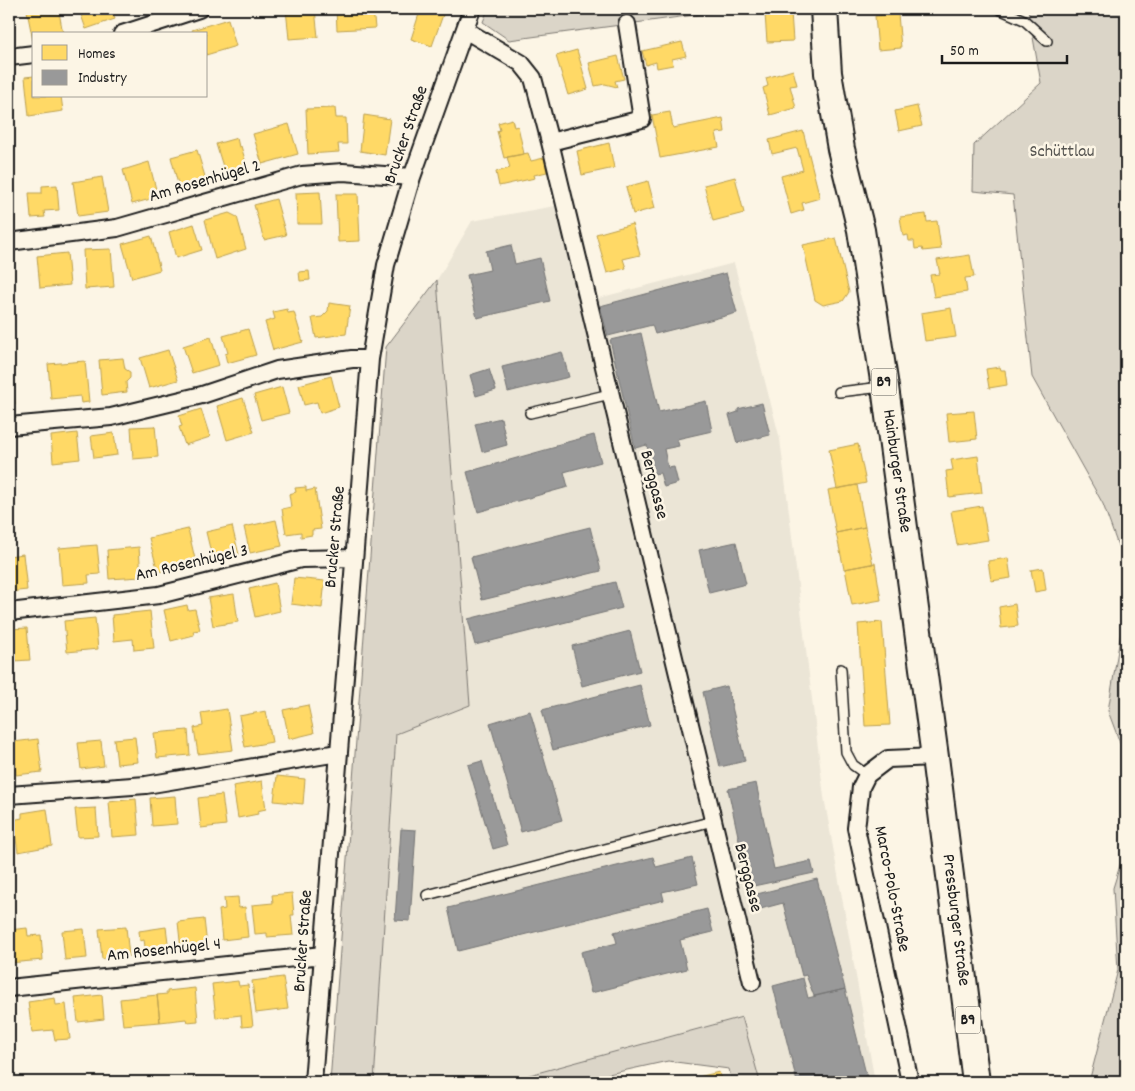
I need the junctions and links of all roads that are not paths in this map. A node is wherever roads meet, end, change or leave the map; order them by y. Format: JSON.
{"nodes":[{"id":1,"x":199,"y":9,"type":"edge"},
{"id":2,"x":472,"y":9,"type":"edge"},
{"id":3,"x":824,"y":9,"type":"edge"},
{"id":4,"x":999,"y":9,"type":"edge"},
{"id":5,"x":627,"y":24,"type":"dead end"},
{"id":6,"x":465,"y":30,"type":"junction"},
{"id":7,"x":128,"y":32,"type":"edge"},
{"id":8,"x":1047,"y":41,"type":"dead end"},
{"id":9,"x":32,"y":54,"type":"edge"},
{"id":10,"x":9,"y":57,"type":"edge"},
{"id":11,"x":550,"y":142,"type":"junction"},
{"id":12,"x":412,"y":177,"type":"junction"},
{"id":13,"x":9,"y":242,"type":"edge"},
{"id":14,"x":370,"y":359,"type":"junction"},
{"id":15,"x":885,"y":387,"type":"junction"},
{"id":16,"x":839,"y":392,"type":"dead end"},
{"id":17,"x":610,"y":394,"type":"junction"},
{"id":18,"x":530,"y":413,"type":"dead end"},
{"id":19,"x":9,"y":426,"type":"edge"},
{"id":20,"x":354,"y":558,"type":"junction"},
{"id":21,"x":9,"y":612,"type":"edge"},
{"id":22,"x":841,"y":669,"type":"dead end"},
{"id":23,"x":338,"y":753,"type":"junction"},
{"id":24,"x":935,"y":758,"type":"junction"},
{"id":25,"x":867,"y":775,"type":"junction"},
{"id":26,"x":9,"y":795,"type":"edge"},
{"id":27,"x":713,"y":821,"type":"junction"},
{"id":28,"x":427,"y":895,"type":"dead end"},
{"id":29,"x":323,"y":955,"type":"junction"},
{"id":30,"x":752,"y":982,"type":"dead end"},
{"id":31,"x":9,"y":988,"type":"edge"},
{"id":32,"x":313,"y":1082,"type":"edge"},
{"id":33,"x":910,"y":1082,"type":"edge"},
{"id":34,"x":976,"y":1082,"type":"edge"}],
"edges":[{"from":1,"to":7,"type":"street"},
{"from":2,"to":6,"type":"street","name":"Brucker Straße"},
{"from":3,"to":15,"type":"main road","name":"Hainburger Straße","number":"B9"},
{"from":4,"to":8,"type":"lane"},
{"from":5,"to":11,"type":"street"},
{"from":6,"to":11,"type":"street","name":"Berggasse"},
{"from":6,"to":12,"type":"street","name":"Brucker Straße"},
{"from":9,"to":10,"type":"street"},
{"from":11,"to":17,"type":"street","name":"Berggasse"},
{"from":12,"to":13,"type":"street","name":"Am Rosenhügel 2"},
{"from":12,"to":14,"type":"street","name":"Brucker Straße"},
{"from":14,"to":19,"type":"street"},
{"from":14,"to":20,"type":"street","name":"Brucker Straße"},
{"from":15,"to":16,"type":"lane"},
{"from":15,"to":24,"type":"main road","name":"Hainburger Straße","number":"B9"},
{"from":17,"to":18,"type":"lane"},
{"from":17,"to":27,"type":"street","name":"Berggasse"},
{"from":20,"to":21,"type":"street","name":"Am Rosenhügel 3"},
{"from":20,"to":23,"type":"street","name":"Brucker Straße"},
{"from":22,"to":25,"type":"lane"},
{"from":23,"to":26,"type":"street"},
{"from":23,"to":29,"type":"street","name":"Brucker Straße"},
{"from":24,"to":25,"type":"street"},
{"from":24,"to":34,"type":"main road","name":"Pressburger Straße","number":"B9"},
{"from":25,"to":33,"type":"street","name":"Marco-Polo-Straße"},
{"from":27,"to":28,"type":"lane"},
{"from":27,"to":30,"type":"street","name":"Berggasse"},
{"from":29,"to":31,"type":"street","name":"Am Rosenhügel 4"},
{"from":29,"to":32,"type":"street","name":"Brucker Straße"}]}
